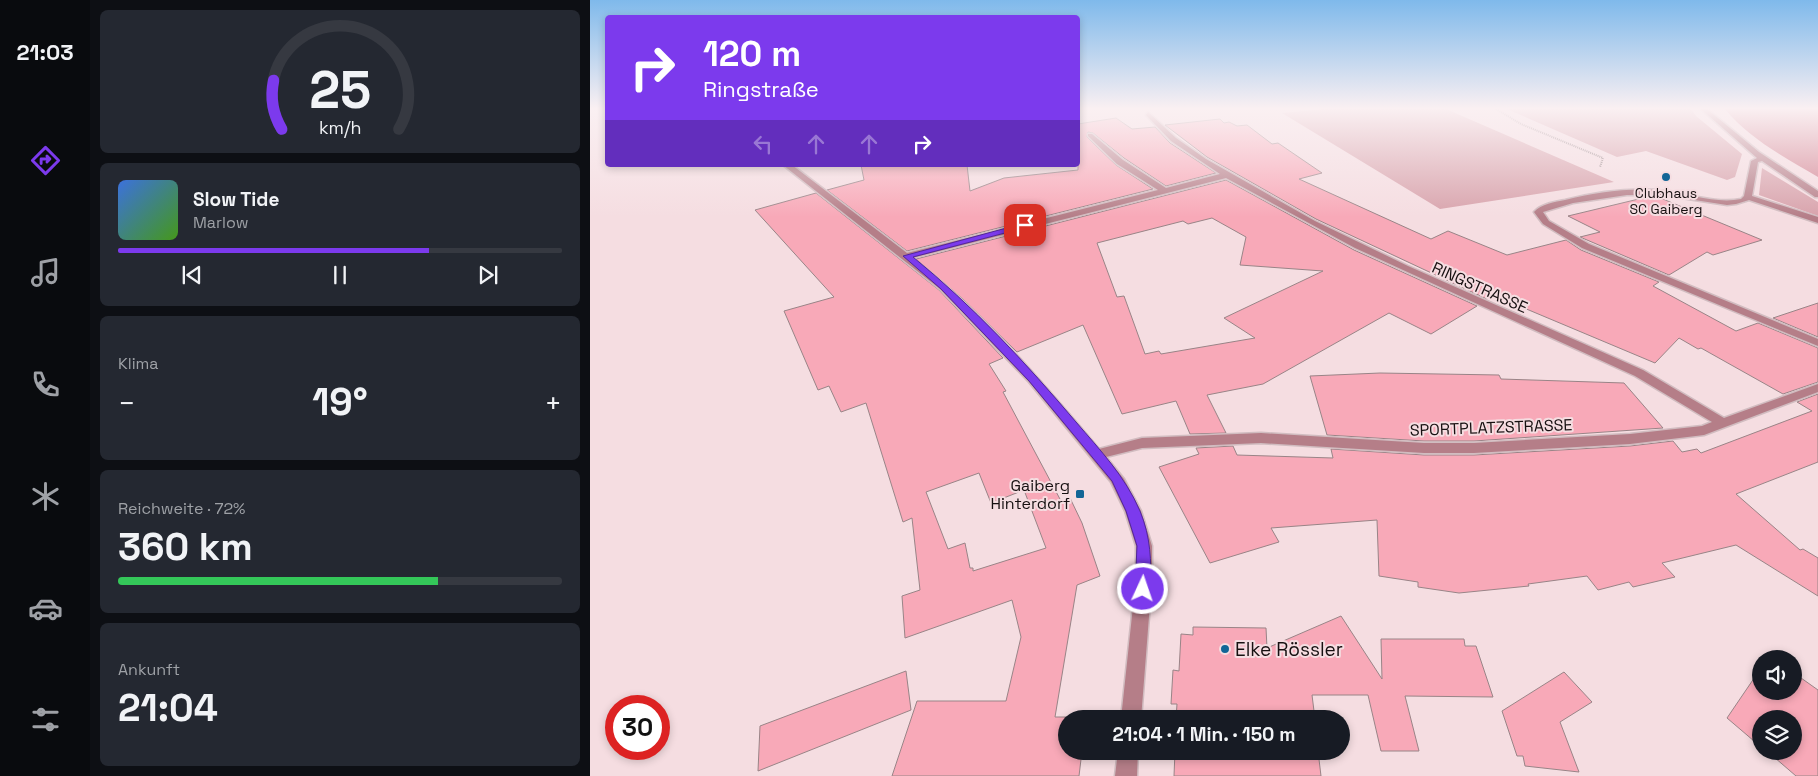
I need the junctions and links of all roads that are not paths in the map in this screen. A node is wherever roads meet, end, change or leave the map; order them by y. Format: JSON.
{"nodes":[{"id":1,"x":1101,"y":145,"type":"edge"},
{"id":2,"x":1184,"y":145,"type":"edge"},
{"id":3,"x":1744,"y":145,"type":"edge"},
{"id":4,"x":1762,"y":159,"type":"junction"},
{"id":5,"x":790,"y":167,"type":"edge"},
{"id":6,"x":1227,"y":174,"type":"junction"},
{"id":7,"x":1164,"y":190,"type":"junction"},
{"id":8,"x":1818,"y":195,"type":"edge"},
{"id":9,"x":1748,"y":197,"type":"junction"},
{"id":10,"x":1818,"y":220,"type":"edge"},
{"id":11,"x":907,"y":256,"type":"junction"},
{"id":12,"x":1818,"y":343,"type":"edge"},
{"id":13,"x":1818,"y":388,"type":"edge"},
{"id":14,"x":1723,"y":423,"type":"junction"},
{"id":15,"x":1098,"y":454,"type":"junction"},
{"id":16,"x":1132,"y":710,"type":"edge"},
{"id":17,"x":1127,"y":760,"type":"edge"},
{"id":18,"x":1126,"y":776,"type":"edge"}],
"edges":[{"from":1,"to":7,"type":"street"},
{"from":2,"to":6,"type":"street","name":"RINGSTRASSE"},
{"from":3,"to":4,"type":"street"},
{"from":4,"to":8,"type":"street"},
{"from":4,"to":9,"type":"street"},
{"from":5,"to":11,"type":"street"},
{"from":6,"to":7,"type":"street"},
{"from":6,"to":14,"type":"street","name":"RINGSTRASSE"},
{"from":7,"to":11,"type":"street"},
{"from":9,"to":10,"type":"street"},
{"from":9,"to":12,"type":"street"},
{"from":11,"to":15,"type":"street"},
{"from":13,"to":14,"type":"street","name":"SPORTPLATZSTRASSE"},
{"from":14,"to":15,"type":"street","name":"SPORTPLATZSTRASSE"},
{"from":15,"to":16,"type":"street"},
{"from":17,"to":18,"type":"street"}]}
